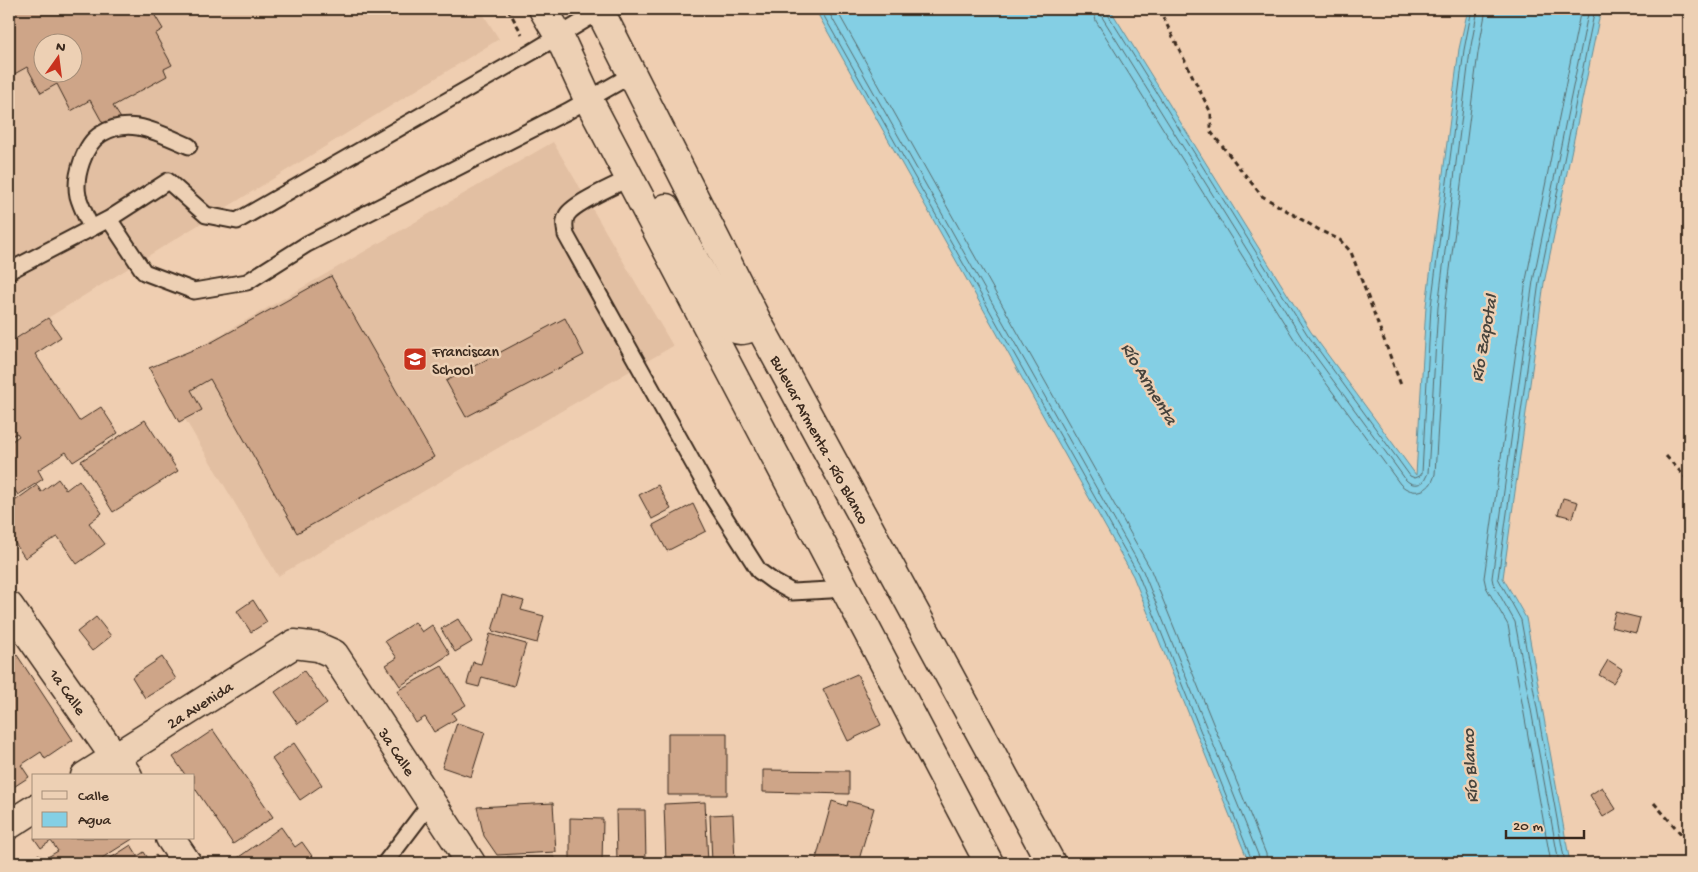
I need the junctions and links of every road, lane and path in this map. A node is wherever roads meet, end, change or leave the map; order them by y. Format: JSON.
{"nodes":[{"id":1,"x":543,"y":9,"type":"edge"},
{"id":2,"x":1160,"y":9,"type":"edge"},
{"id":3,"x":599,"y":10,"type":"edge"},
{"id":4,"x":559,"y":36,"type":"junction"},
{"id":5,"x":633,"y":74,"type":"junction"},
{"id":6,"x":588,"y":99,"type":"junction"},
{"id":7,"x":188,"y":146,"type":"dead end"},
{"id":8,"x":630,"y":178,"type":"junction"},
{"id":9,"x":109,"y":219,"type":"junction"},
{"id":10,"x":91,"y":228,"type":"junction"},
{"id":11,"x":9,"y":271,"type":"edge"},
{"id":12,"x":759,"y":325,"type":"junction"},
{"id":13,"x":1401,"y":385,"type":"dead end"},
{"id":14,"x":1666,"y":456,"type":"dead end"},
{"id":15,"x":1689,"y":480,"type":"edge"},
{"id":16,"x":842,"y":582,"type":"junction"},
{"id":17,"x":9,"y":606,"type":"edge"},
{"id":18,"x":318,"y":648,"type":"joint"},
{"id":19,"x":122,"y":766,"type":"edge"},
{"id":20,"x":92,"y":774,"type":"edge"},
{"id":21,"x":432,"y":801,"type":"junction"},
{"id":22,"x":1654,"y":803,"type":"dead end"},
{"id":23,"x":32,"y":810,"type":"edge"},
{"id":24,"x":9,"y":825,"type":"edge"},
{"id":25,"x":171,"y":840,"type":"edge"},
{"id":26,"x":1689,"y":843,"type":"edge"},
{"id":27,"x":187,"y":863,"type":"edge"},
{"id":28,"x":385,"y":863,"type":"edge"},
{"id":29,"x":471,"y":863,"type":"edge"},
{"id":30,"x":989,"y":863,"type":"edge"},
{"id":31,"x":1051,"y":863,"type":"edge"}],
"edges":[{"from":1,"to":4,"type":"main road"},
{"from":2,"to":13,"type":"path"},
{"from":3,"to":4,"type":"lane"},
{"from":3,"to":5,"type":"main road","name":"Bulevar Armenta - Río Blanco"},
{"from":4,"to":6,"type":"main road"},
{"from":4,"to":9,"type":"lane"},
{"from":5,"to":6,"type":"lane"},
{"from":5,"to":12,"type":"main road","name":"Bulevar Armenta - Río Blanco"},
{"from":6,"to":8,"type":"main road"},
{"from":6,"to":9,"type":"lane"},
{"from":7,"to":10,"type":"lane"},
{"from":8,"to":12,"type":"main road"},
{"from":8,"to":16,"type":"main road"},
{"from":8,"to":16,"type":"lane"},
{"from":9,"to":10,"type":"lane"},
{"from":10,"to":11,"type":"lane"},
{"from":12,"to":31,"type":"main road","name":"Bulevar Armenta - Río Blanco"},
{"from":14,"to":15,"type":"path"},
{"from":16,"to":30,"type":"main road"},
{"from":17,"to":19,"type":"main road","name":"1a Calle"},
{"from":18,"to":19,"type":"main road","name":"2a Avenida"},
{"from":18,"to":21,"type":"main road","name":"3a Calle"},
{"from":19,"to":20,"type":"main road","name":"2a Avenida"},
{"from":21,"to":28,"type":"lane"},
{"from":21,"to":29,"type":"main road","name":"3a Calle"},
{"from":22,"to":26,"type":"path"},
{"from":23,"to":24,"type":"main road"},
{"from":25,"to":27,"type":"main road"}]}
